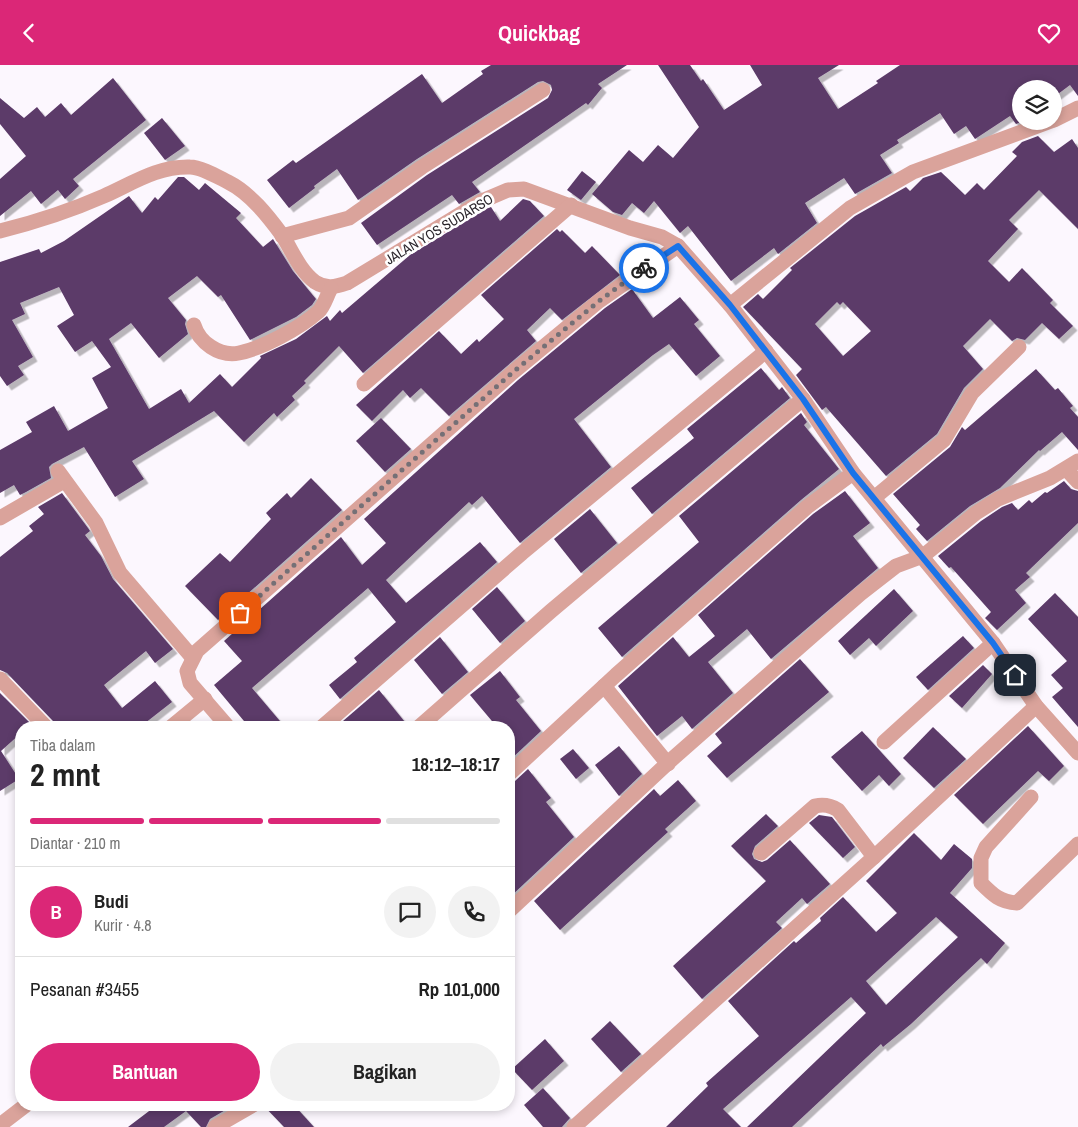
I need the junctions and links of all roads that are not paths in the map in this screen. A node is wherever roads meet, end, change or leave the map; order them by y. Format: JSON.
{"nodes":[{"id":1,"x":543,"y":90,"type":"dead end"},
{"id":2,"x":1078,"y":108,"type":"edge"},
{"id":3,"x":1062,"y":116,"type":"edge"},
{"id":4,"x":1028,"y":130,"type":"edge"},
{"id":5,"x":570,"y":205,"type":"junction"},
{"id":6,"x":0,"y":231,"type":"edge"},
{"id":7,"x":282,"y":236,"type":"junction"},
{"id":8,"x":678,"y":246,"type":"junction"},
{"id":9,"x":331,"y":288,"type":"junction"},
{"id":10,"x":730,"y":305,"type":"junction"},
{"id":11,"x":194,"y":325,"type":"dead end"},
{"id":12,"x":1019,"y":347,"type":"dead end"},
{"id":13,"x":766,"y":351,"type":"junction"},
{"id":14,"x":364,"y":384,"type":"dead end"},
{"id":15,"x":803,"y":399,"type":"junction"},
{"id":16,"x":1072,"y":465,"type":"edge"},
{"id":17,"x":853,"y":473,"type":"junction"},
{"id":18,"x":1078,"y":482,"type":"edge"},
{"id":19,"x":874,"y":497,"type":"junction"},
{"id":20,"x":0,"y":518,"type":"edge"},
{"id":21,"x":923,"y":557,"type":"junction"},
{"id":22,"x":993,"y":643,"type":"junction"},
{"id":23,"x":192,"y":657,"type":"junction"},
{"id":24,"x":0,"y":679,"type":"edge"},
{"id":25,"x":610,"y":681,"type":"junction"},
{"id":26,"x":205,"y":699,"type":"junction"},
{"id":27,"x":1036,"y":706,"type":"junction"},
{"id":28,"x":40,"y":721,"type":"edge"},
{"id":29,"x":178,"y":721,"type":"edge"},
{"id":30,"x":223,"y":721,"type":"edge"},
{"id":31,"x":329,"y":721,"type":"edge"},
{"id":32,"x":426,"y":721,"type":"edge"},
{"id":33,"x":884,"y":742,"type":"dead end"},
{"id":34,"x":1078,"y":753,"type":"edge"},
{"id":35,"x":673,"y":759,"type":"junction"},
{"id":36,"x":515,"y":768,"type":"edge"},
{"id":37,"x":1031,"y":797,"type":"dead end"},
{"id":38,"x":1078,"y":844,"type":"edge"},
{"id":39,"x":761,"y":853,"type":"dead end"},
{"id":40,"x":874,"y":857,"type":"junction"},
{"id":41,"x":515,"y":905,"type":"edge"},
{"id":42,"x":18,"y":1111,"type":"edge"},
{"id":43,"x":243,"y":1111,"type":"edge"},
{"id":44,"x":0,"y":1125,"type":"edge"},
{"id":45,"x":216,"y":1127,"type":"edge"},
{"id":46,"x":574,"y":1127,"type":"edge"}],
"edges":[{"from":1,"to":7,"type":"street"},
{"from":2,"to":3,"type":"street"},
{"from":4,"to":10,"type":"street"},
{"from":5,"to":8,"type":"street","name":"JALAN YOS SUDARSO"},
{"from":5,"to":9,"type":"street","name":"JALAN YOS SUDARSO"},
{"from":5,"to":14,"type":"street"},
{"from":6,"to":7,"type":"street"},
{"from":7,"to":9,"type":"street"},
{"from":8,"to":10,"type":"street","name":"JALAN YOS SUDARSO"},
{"from":8,"to":23,"type":"street"},
{"from":9,"to":11,"type":"street"},
{"from":10,"to":13,"type":"street","name":"JALAN YOS SUDARSO"},
{"from":12,"to":19,"type":"street"},
{"from":13,"to":15,"type":"street","name":"JALAN YOS SUDARSO"},
{"from":13,"to":31,"type":"street"},
{"from":15,"to":17,"type":"street","name":"JALAN YOS SUDARSO"},
{"from":15,"to":32,"type":"street"},
{"from":16,"to":18,"type":"street"},
{"from":16,"to":21,"type":"street"},
{"from":17,"to":19,"type":"street","name":"JALAN YOS SUDARSO"},
{"from":17,"to":25,"type":"street"},
{"from":19,"to":21,"type":"street","name":"JALAN YOS SUDARSO"},
{"from":20,"to":23,"type":"street"},
{"from":21,"to":22,"type":"street","name":"JALAN YOS SUDARSO"},
{"from":21,"to":35,"type":"street"},
{"from":22,"to":27,"type":"street","name":"JALAN YOS SUDARSO"},
{"from":22,"to":33,"type":"street"},
{"from":23,"to":26,"type":"street"},
{"from":24,"to":28,"type":"street"},
{"from":25,"to":35,"type":"street"},
{"from":25,"to":36,"type":"street"},
{"from":26,"to":29,"type":"street"},
{"from":26,"to":30,"type":"street"},
{"from":27,"to":34,"type":"street","name":"JALAN YOS SUDARSO"},
{"from":27,"to":40,"type":"street"},
{"from":35,"to":41,"type":"street"},
{"from":37,"to":38,"type":"street"},
{"from":39,"to":40,"type":"street"},
{"from":40,"to":46,"type":"street"},
{"from":42,"to":44,"type":"street"},
{"from":43,"to":45,"type":"street"}]}
